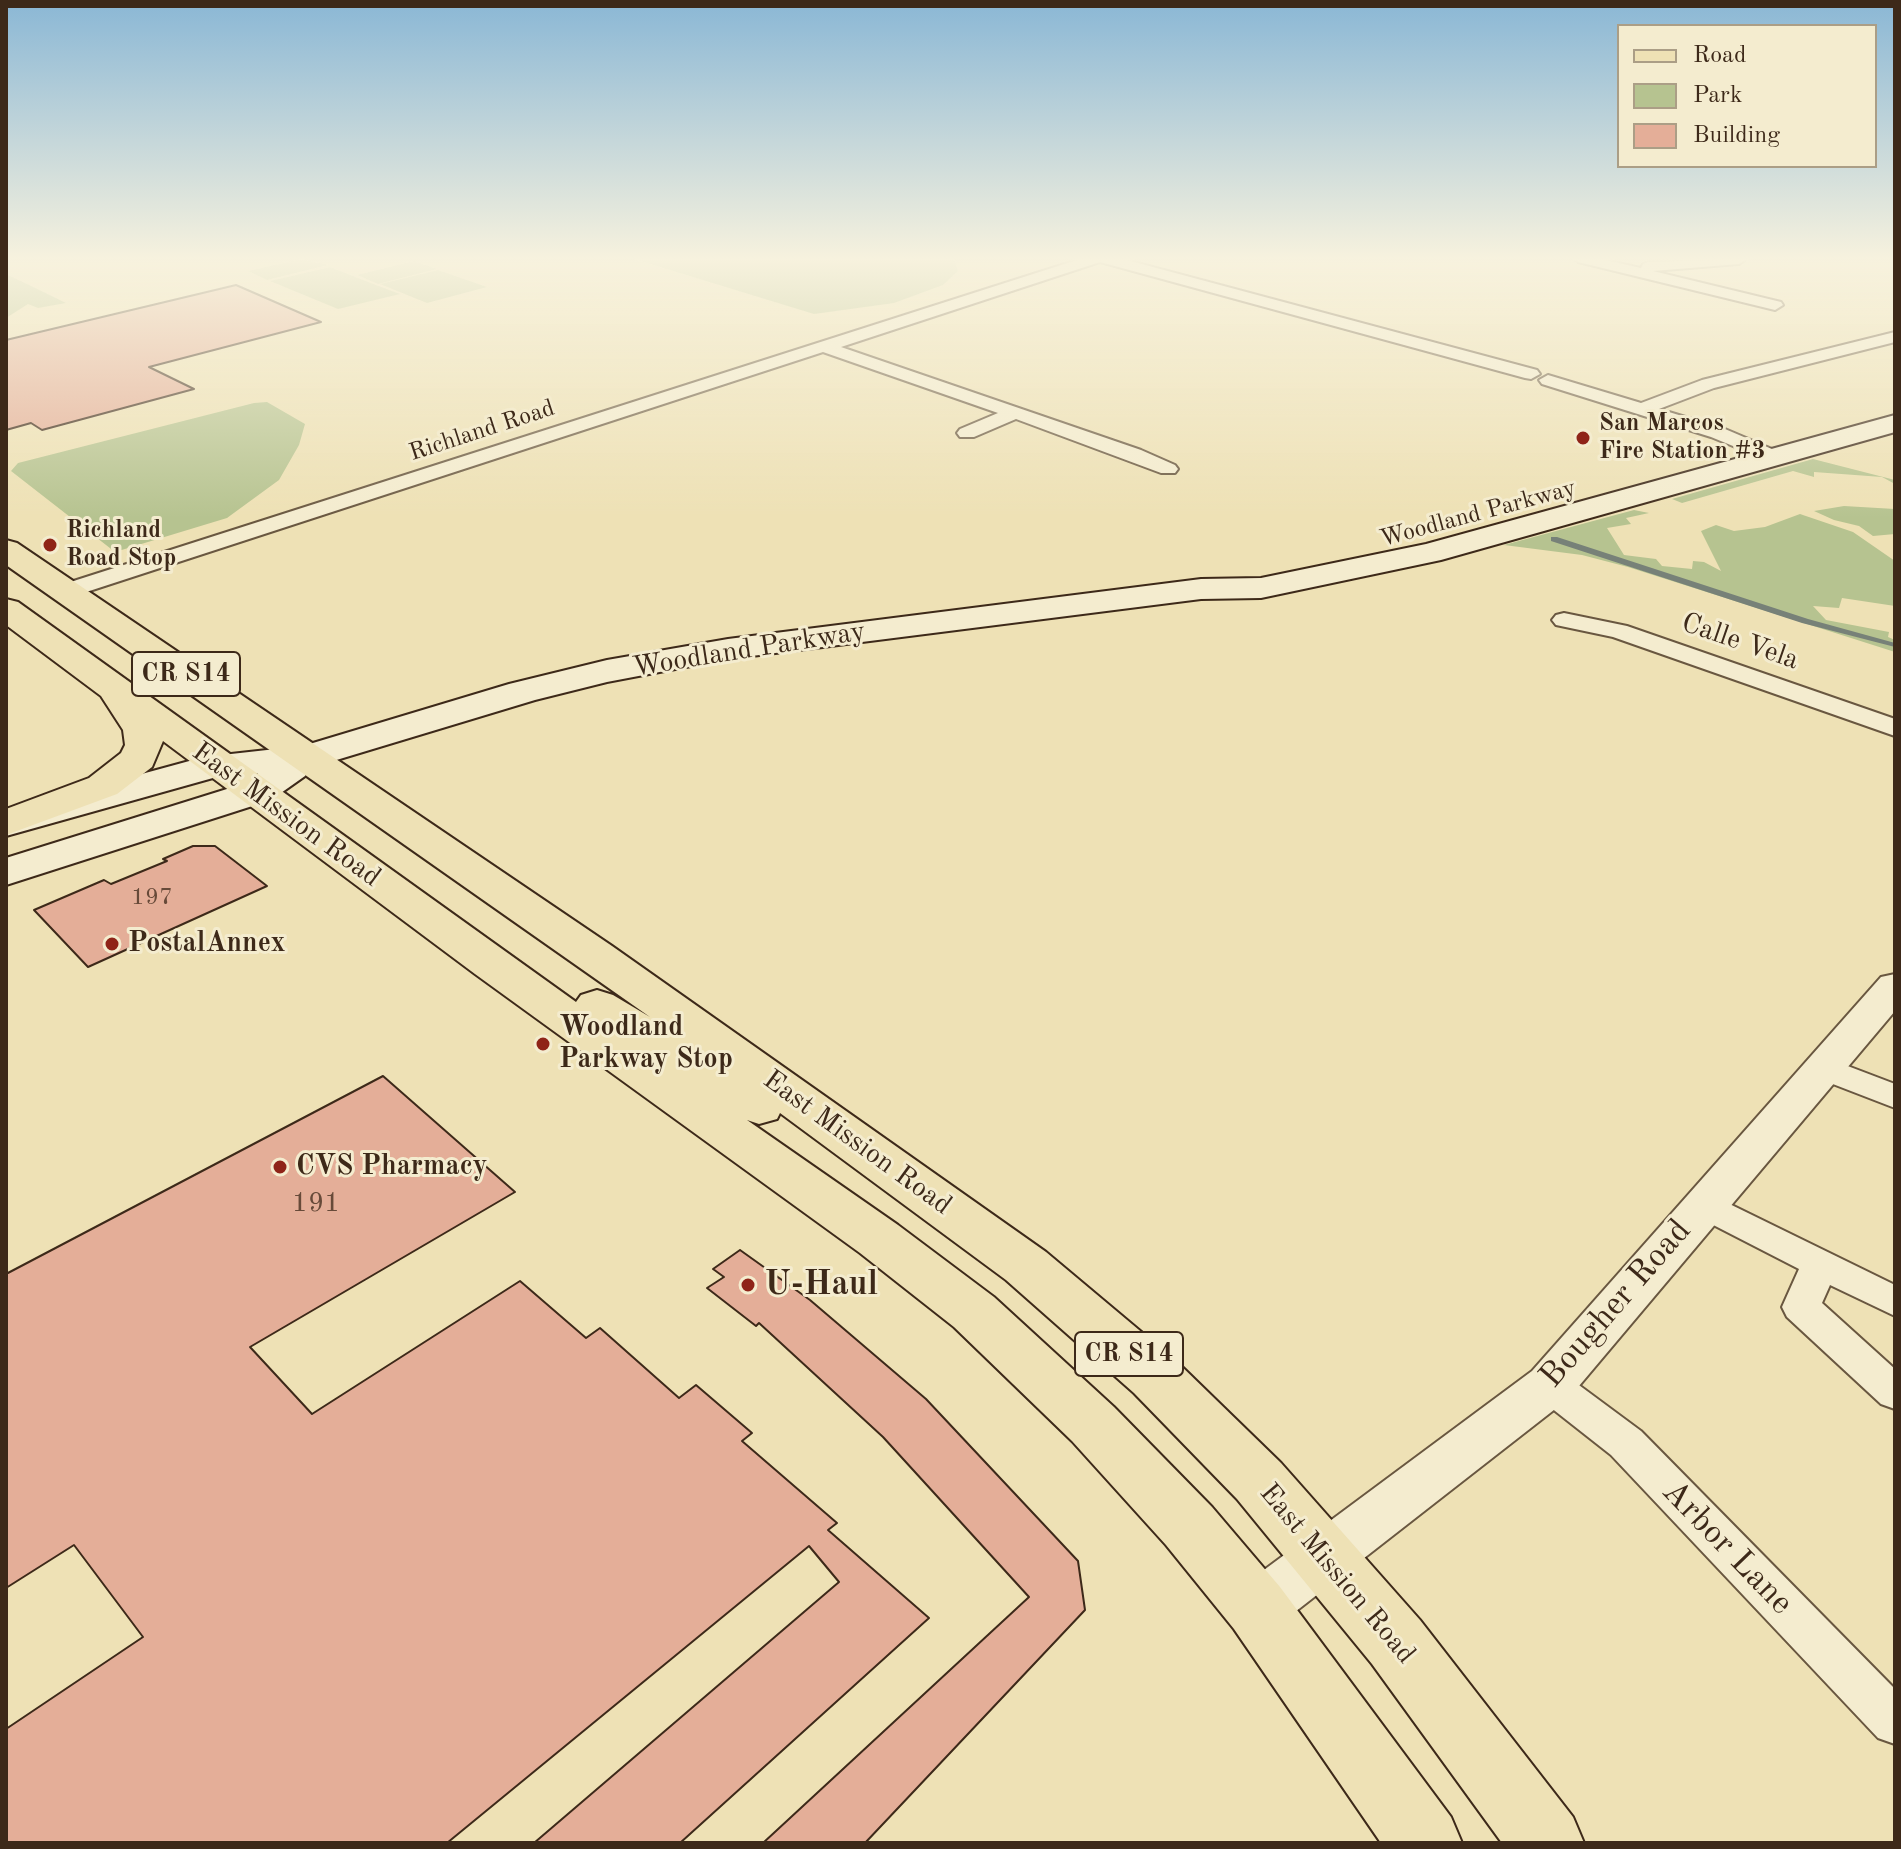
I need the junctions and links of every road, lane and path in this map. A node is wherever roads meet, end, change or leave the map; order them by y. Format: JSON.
{"nodes":[{"id":1,"x":830,"y":345,"type":"edge"},
{"id":2,"x":1423,"y":345,"type":"edge"},
{"id":3,"x":1862,"y":345,"type":"edge"},
{"id":4,"x":825,"y":347,"type":"junction"},
{"id":5,"x":1895,"y":401,"type":"edge"},
{"id":6,"x":1642,"y":409,"type":"junction"},
{"id":7,"x":1015,"y":413,"type":"junction"},
{"id":8,"x":1895,"y":423,"type":"edge"},
{"id":9,"x":967,"y":433,"type":"dead end"},
{"id":10,"x":1739,"y":441,"type":"junction"},
{"id":11,"x":1772,"y":456,"type":"junction"},
{"id":12,"x":1168,"y":469,"type":"dead end"},
{"id":13,"x":6,"y":550,"type":"edge"},
{"id":14,"x":1201,"y":589,"type":"junction"},
{"id":15,"x":66,"y":591,"type":"junction"},
{"id":16,"x":6,"y":609,"type":"edge"},
{"id":17,"x":1564,"y":620,"type":"dead end"},
{"id":18,"x":113,"y":688,"type":"junction"},
{"id":19,"x":1895,"y":728,"type":"edge"},
{"id":20,"x":306,"y":757,"type":"junction"},
{"id":21,"x":218,"y":765,"type":"junction"},
{"id":22,"x":257,"y":792,"type":"junction"},
{"id":23,"x":6,"y":824,"type":"edge"},
{"id":24,"x":6,"y":872,"type":"edge"},
{"id":25,"x":491,"y":964,"type":"junction"},
{"id":26,"x":1895,"y":986,"type":"edge"},
{"id":27,"x":1824,"y":1068,"type":"junction"},
{"id":28,"x":1895,"y":1097,"type":"edge"},
{"id":29,"x":908,"y":1179,"type":"junction"},
{"id":30,"x":1703,"y":1204,"type":"junction"},
{"id":31,"x":1820,"y":1264,"type":"junction"},
{"id":32,"x":1895,"y":1302,"type":"edge"},
{"id":33,"x":1550,"y":1385,"type":"junction"},
{"id":34,"x":1895,"y":1393,"type":"edge"},
{"id":35,"x":1324,"y":1557,"type":"junction"},
{"id":36,"x":1257,"y":1608,"type":"junction"},
{"id":37,"x":1895,"y":1722,"type":"edge"},
{"id":38,"x":1425,"y":1843,"type":"edge"},
{"id":39,"x":1547,"y":1843,"type":"edge"}],
"edges":[{"from":1,"to":4,"type":"street","name":"Richland Road"},
{"from":2,"to":6,"type":"street"},
{"from":3,"to":6,"type":"street"},
{"from":4,"to":7,"type":"street"},
{"from":4,"to":15,"type":"street","name":"Richland Road"},
{"from":5,"to":10,"type":"main road","name":"Woodland Parkway"},
{"from":6,"to":10,"type":"street"},
{"from":7,"to":9,"type":"street"},
{"from":7,"to":12,"type":"street"},
{"from":8,"to":11,"type":"main road","name":"Woodland Parkway"},
{"from":10,"to":11,"type":"street"},
{"from":10,"to":14,"type":"main road","name":"Woodland Parkway"},
{"from":11,"to":14,"type":"main road","name":"Woodland Parkway"},
{"from":13,"to":15,"type":"main road","name":"East Mission Road","number":"CR S14"},
{"from":14,"to":20,"type":"main road","name":"Woodland Parkway"},
{"from":15,"to":20,"type":"main road","name":"East Mission Road","number":"CR S14"},
{"from":16,"to":18,"type":"main road","name":"East Mission Road","number":"CR S14"},
{"from":17,"to":19,"type":"street","name":"Calle Vela"},
{"from":18,"to":21,"type":"main road","name":"East Mission Road","number":"CR S14"},
{"from":18,"to":23,"type":"main road"},
{"from":20,"to":21,"type":"main road","name":"Woodland Parkway"},
{"from":20,"to":22,"type":"main road","name":"Woodland Parkway"},
{"from":20,"to":29,"type":"main road","name":"East Mission Road","number":"CR S14"},
{"from":21,"to":22,"type":"main road","name":"East Mission Road","number":"CR S14"},
{"from":21,"to":23,"type":"main road","name":"Woodland Parkway"},
{"from":22,"to":24,"type":"main road","name":"Woodland Parkway"},
{"from":22,"to":25,"type":"main road","name":"East Mission Road","number":"CR S14"},
{"from":25,"to":29,"type":"main road"},
{"from":25,"to":36,"type":"main road","name":"East Mission Road","number":"CR S14"},
{"from":26,"to":27,"type":"street","name":"Bougher Road"},
{"from":27,"to":28,"type":"street"},
{"from":27,"to":30,"type":"street","name":"Bougher Road"},
{"from":29,"to":35,"type":"main road","name":"East Mission Road","number":"CR S14"},
{"from":30,"to":31,"type":"street"},
{"from":30,"to":33,"type":"street","name":"Bougher Road"},
{"from":31,"to":32,"type":"street"},
{"from":31,"to":34,"type":"street"},
{"from":33,"to":35,"type":"street","name":"Bougher Road"},
{"from":33,"to":37,"type":"street","name":"Arbor Lane"},
{"from":35,"to":36,"type":"street","name":"Bougher Road"},
{"from":35,"to":39,"type":"main road","name":"East Mission Road","number":"CR S14"},
{"from":36,"to":38,"type":"main road","name":"East Mission Road","number":"CR S14"}]}
